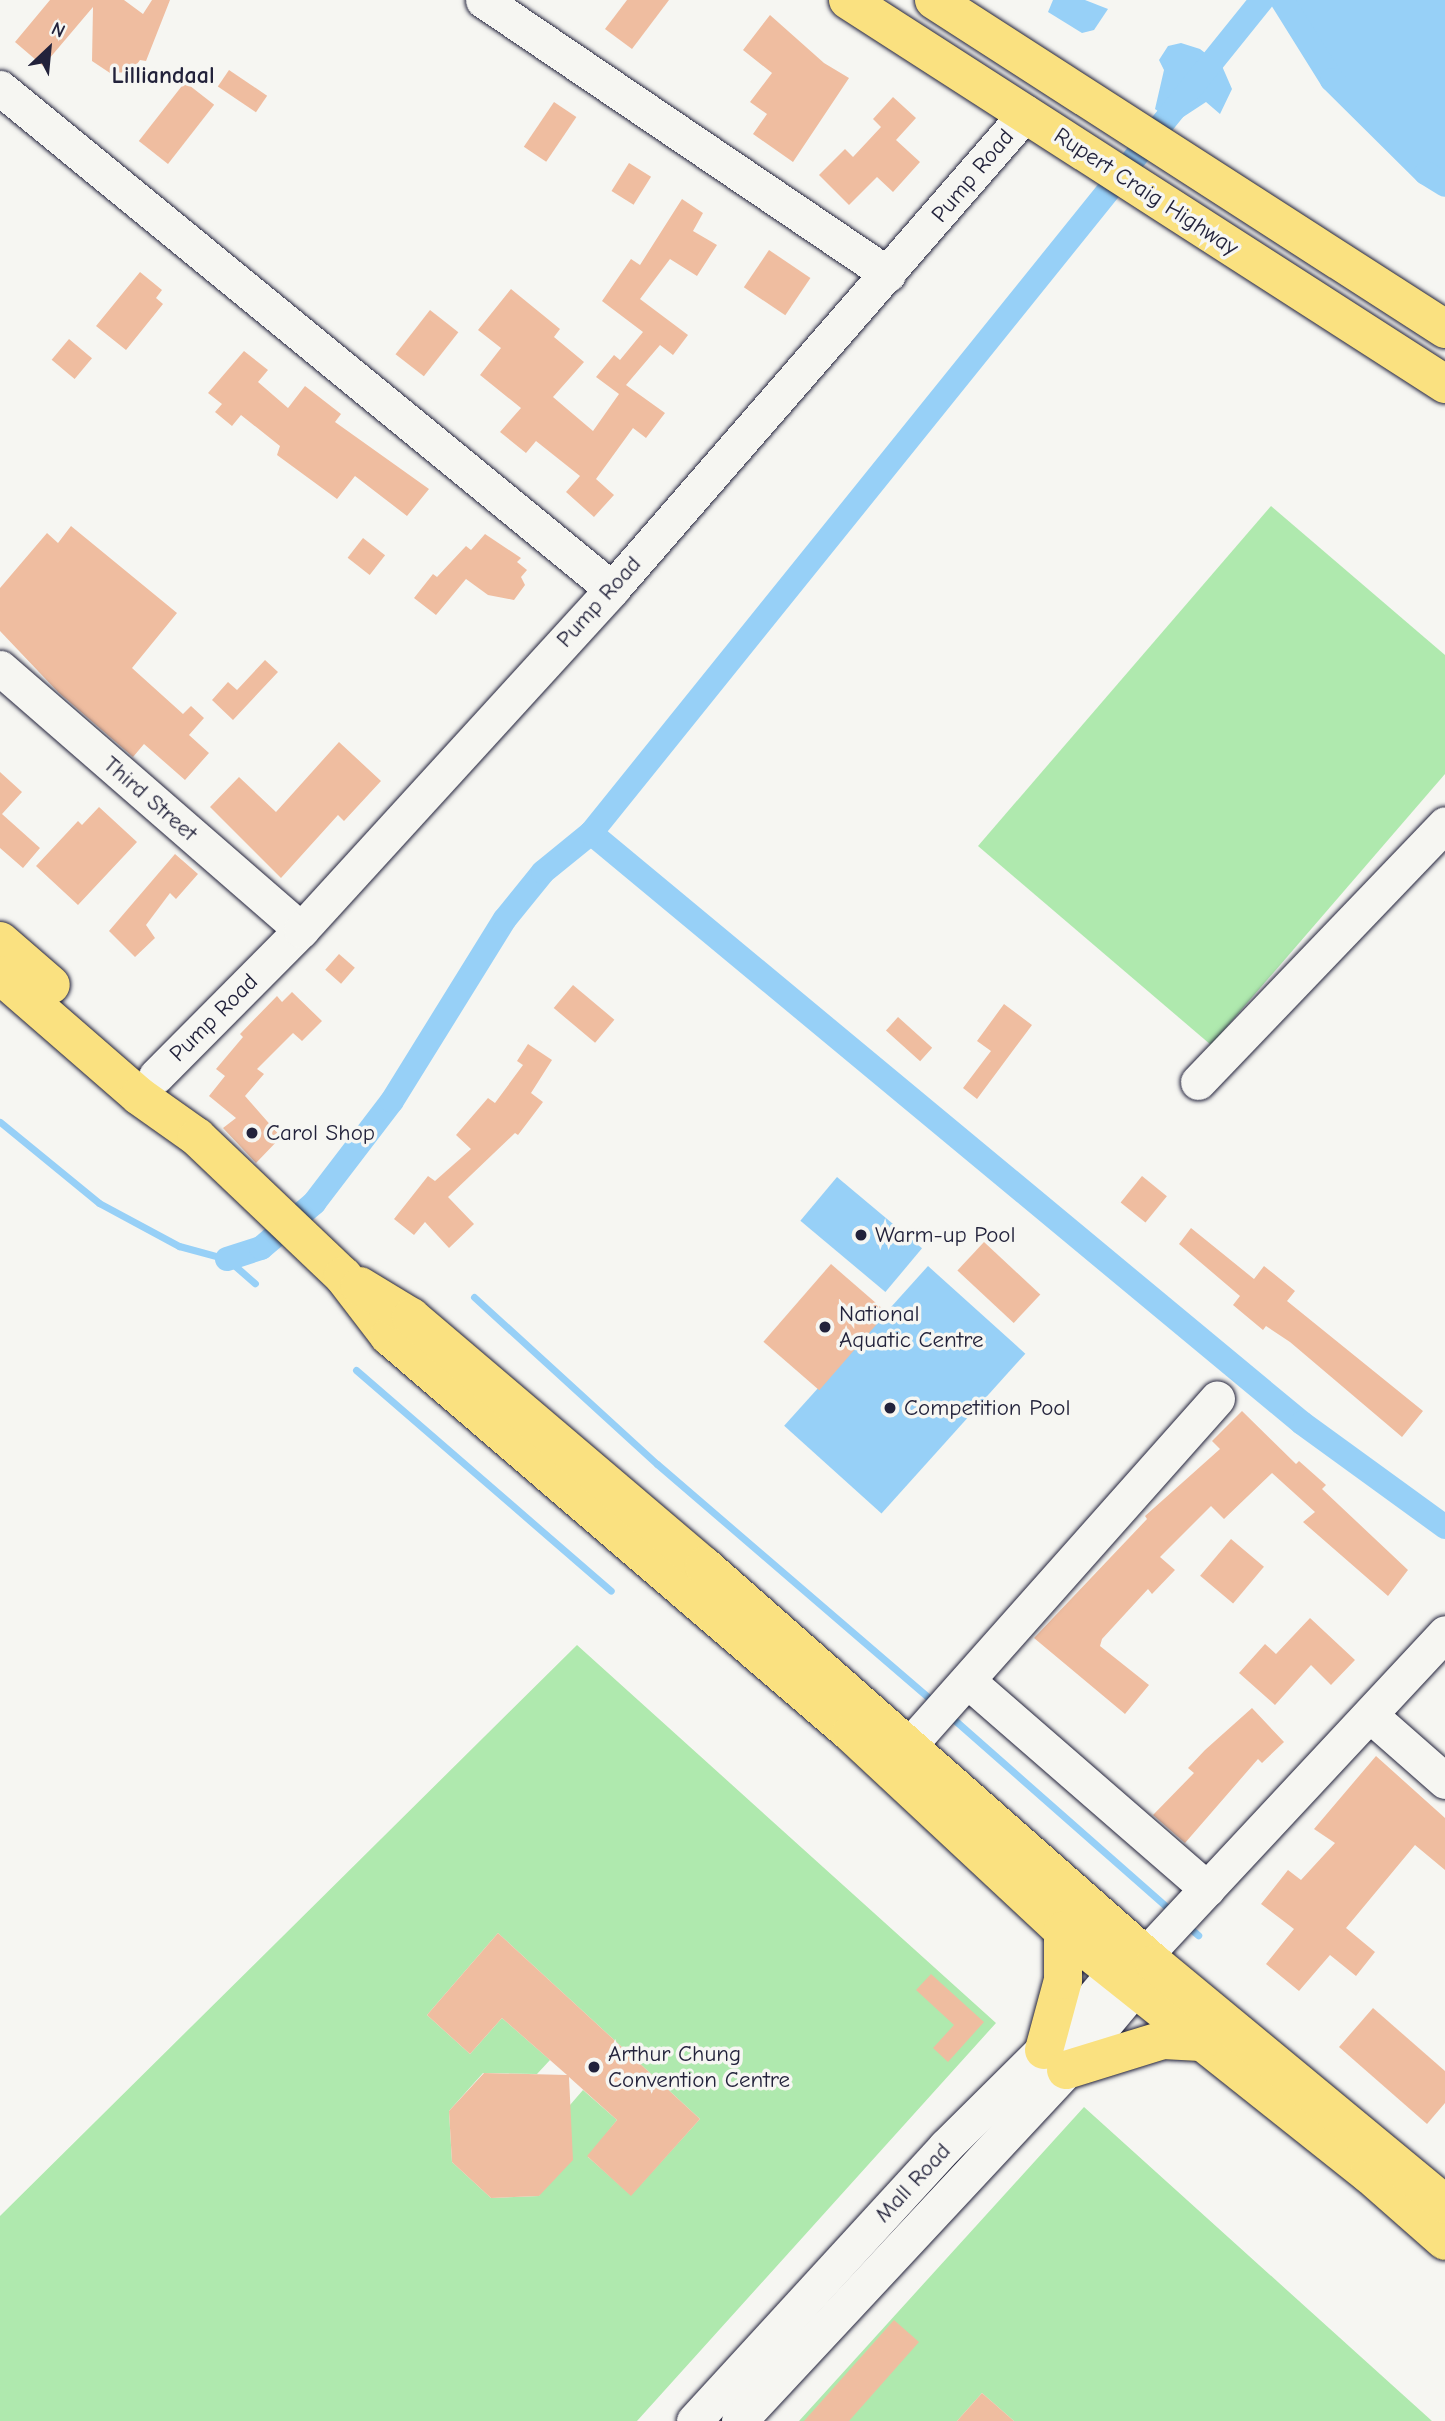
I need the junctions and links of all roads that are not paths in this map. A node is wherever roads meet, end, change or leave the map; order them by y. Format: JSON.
{"nodes":[{"id":1,"x":483,"y":0,"type":"edge"},
{"id":2,"x":848,"y":0,"type":"edge"},
{"id":3,"x":934,"y":0,"type":"edge"},
{"id":4,"x":0,"y":88,"type":"edge"},
{"id":5,"x":1026,"y":113,"type":"junction"},
{"id":6,"x":888,"y":274,"type":"junction"},
{"id":7,"x":1445,"y":329,"type":"edge"},
{"id":8,"x":1445,"y":384,"type":"edge"},
{"id":9,"x":612,"y":589,"type":"junction"},
{"id":10,"x":0,"y":668,"type":"edge"},
{"id":11,"x":1445,"y":824,"type":"edge"},
{"id":12,"x":301,"y":930,"type":"junction"},
{"id":13,"x":0,"y":941,"type":"edge"},
{"id":14,"x":0,"y":975,"type":"edge"},
{"id":15,"x":156,"y":1076,"type":"junction"},
{"id":16,"x":1198,"y":1082,"type":"dead end"},
{"id":17,"x":203,"y":1143,"type":"junction"},
{"id":18,"x":1217,"y":1399,"type":"dead end"},
{"id":19,"x":1445,"y":1633,"type":"edge"},
{"id":20,"x":968,"y":1681,"type":"junction"},
{"id":21,"x":1370,"y":1715,"type":"junction"},
{"id":22,"x":907,"y":1749,"type":"junction"},
{"id":23,"x":1445,"y":1781,"type":"edge"},
{"id":24,"x":1202,"y":1893,"type":"junction"},
{"id":25,"x":1063,"y":1931,"type":"junction"},
{"id":26,"x":1139,"y":1963,"type":"junction"},
{"id":27,"x":1201,"y":2042,"type":"junction"},
{"id":28,"x":1055,"y":2060,"type":"junction"},
{"id":29,"x":1445,"y":2204,"type":"edge"},
{"id":30,"x":1445,"y":2241,"type":"edge"},
{"id":31,"x":694,"y":2421,"type":"edge"},
{"id":32,"x":738,"y":2421,"type":"edge"}],
"edges":[{"from":1,"to":6,"type":"street"},
{"from":2,"to":5,"type":"main road","name":"Rupert Craig Highway"},
{"from":3,"to":7,"type":"main road","name":"Rupert Craig Highway"},
{"from":4,"to":9,"type":"street"},
{"from":5,"to":6,"type":"street","name":"Pump Road"},
{"from":5,"to":8,"type":"main road","name":"Rupert Craig Highway"},
{"from":6,"to":9,"type":"street","name":"Pump Road"},
{"from":9,"to":12,"type":"street","name":"Pump Road"},
{"from":10,"to":12,"type":"street","name":"Third Street"},
{"from":11,"to":16,"type":"street"},
{"from":12,"to":15,"type":"street","name":"Pump Road"},
{"from":13,"to":15,"type":"main road"},
{"from":14,"to":17,"type":"main road"},
{"from":15,"to":17,"type":"main road"},
{"from":17,"to":22,"type":"main road"},
{"from":18,"to":20,"type":"street"},
{"from":19,"to":21,"type":"street","name":"Mall Road"},
{"from":20,"to":22,"type":"street"},
{"from":20,"to":24,"type":"street"},
{"from":21,"to":23,"type":"street"},
{"from":21,"to":24,"type":"street","name":"Mall Road"},
{"from":22,"to":25,"type":"main road"},
{"from":22,"to":26,"type":"main road"},
{"from":24,"to":26,"type":"street","name":"Mall Road"},
{"from":25,"to":26,"type":"main road"},
{"from":25,"to":28,"type":"main road"},
{"from":26,"to":27,"type":"main road"},
{"from":26,"to":28,"type":"street","name":"Mall Road"},
{"from":26,"to":29,"type":"main road"},
{"from":27,"to":28,"type":"main road"},
{"from":27,"to":30,"type":"main road"},
{"from":28,"to":31,"type":"street","name":"Mall Road"},
{"from":28,"to":32,"type":"street","name":"Mall Road"}]}
